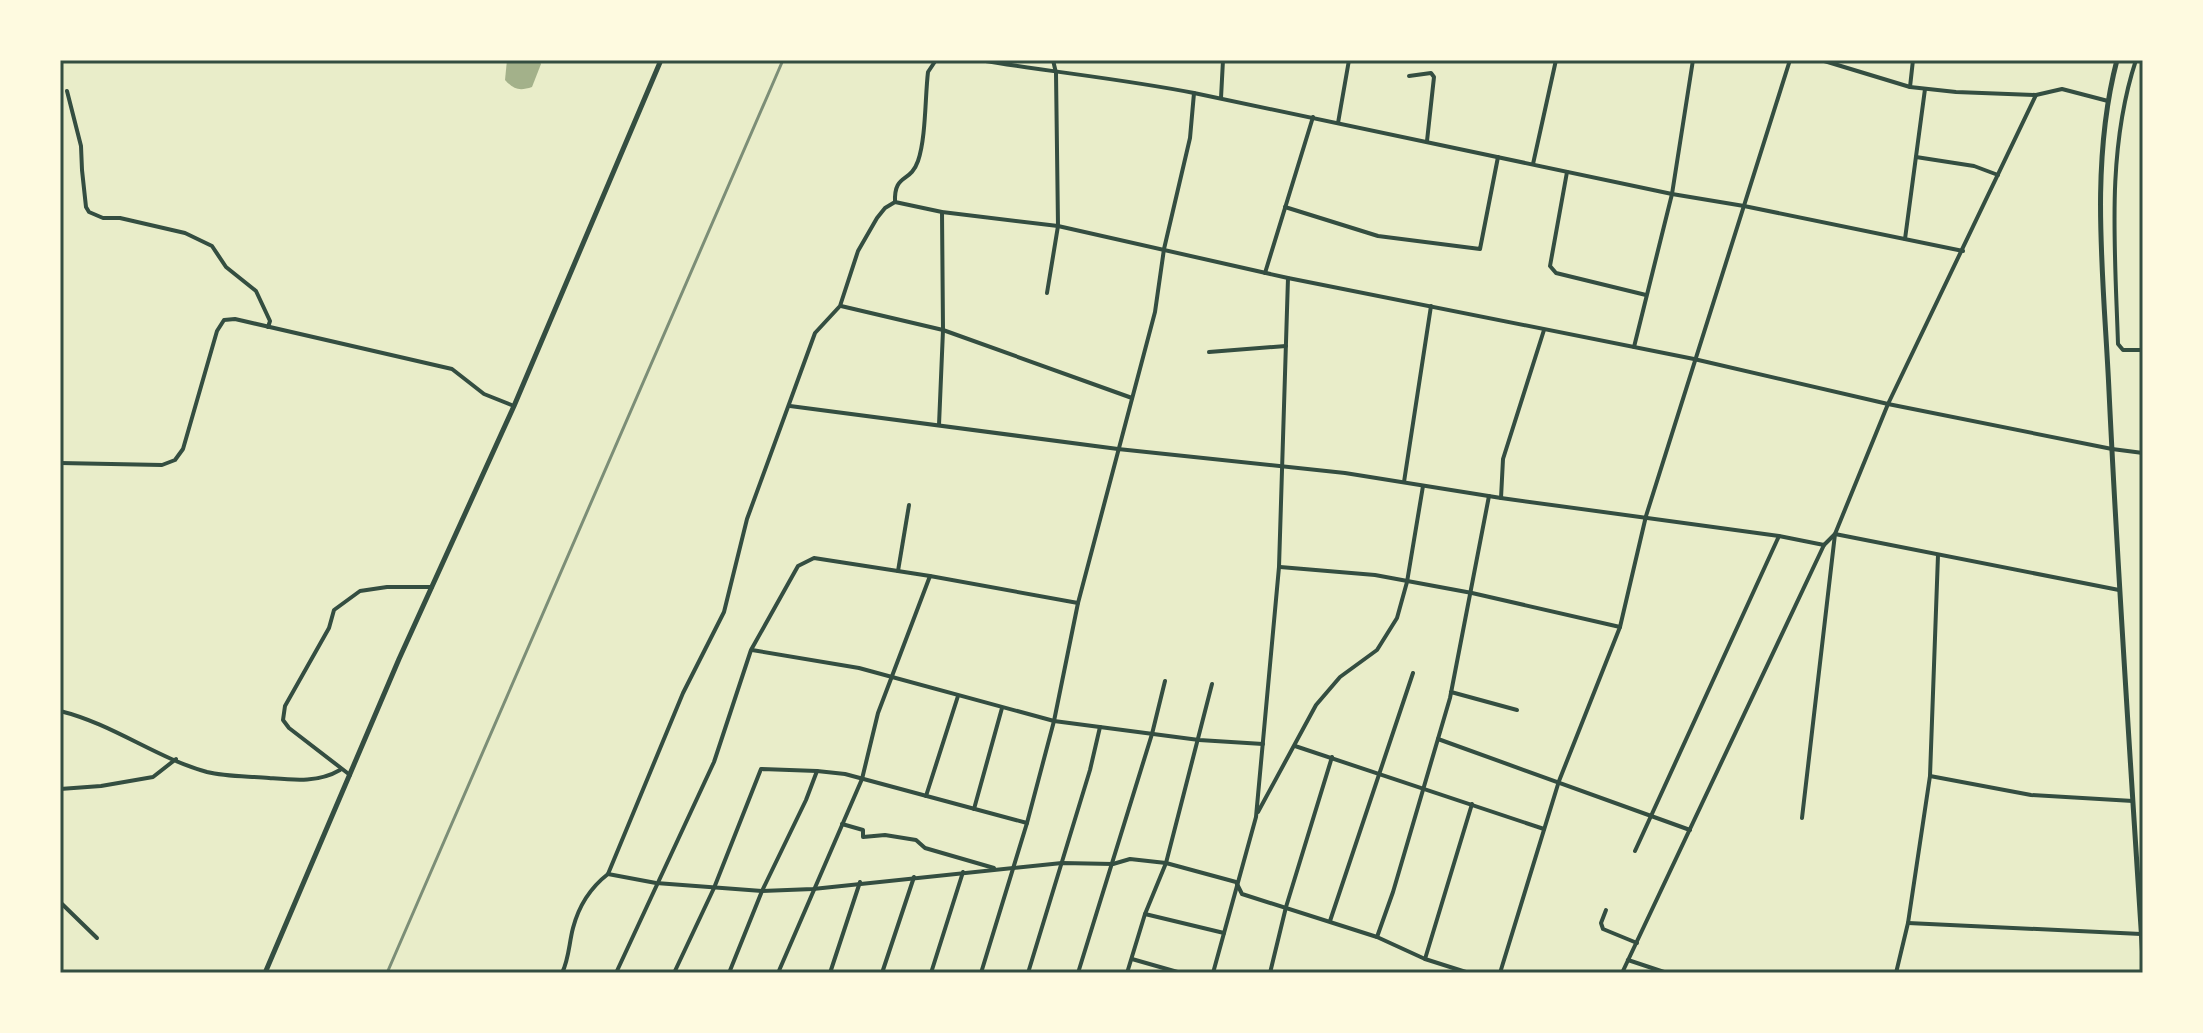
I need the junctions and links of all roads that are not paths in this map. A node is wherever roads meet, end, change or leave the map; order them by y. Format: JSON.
{"nodes":[{"id":1,"x":661,"y":60,"type":"edge"},
{"id":2,"x":936,"y":60,"type":"edge"},
{"id":3,"x":979,"y":60,"type":"edge"},
{"id":4,"x":1053,"y":60,"type":"edge"},
{"id":5,"x":1223,"y":60,"type":"edge"},
{"id":6,"x":1349,"y":60,"type":"edge"},
{"id":7,"x":1556,"y":60,"type":"edge"},
{"id":8,"x":1693,"y":60,"type":"edge"},
{"id":9,"x":1790,"y":60,"type":"edge"},
{"id":10,"x":1821,"y":60,"type":"edge"},
{"id":11,"x":1913,"y":60,"type":"edge"},
{"id":12,"x":2117,"y":60,"type":"edge"},
{"id":13,"x":2136,"y":60,"type":"edge"},
{"id":14,"x":1056,"y":73,"type":"junction"},
{"id":15,"x":1409,"y":76,"type":"dead end"},
{"id":16,"x":1910,"y":87,"type":"junction"},
{"id":17,"x":1925,"y":89,"type":"junction"},
{"id":18,"x":67,"y":91,"type":"dead end"},
{"id":19,"x":1194,"y":93,"type":"junction"},
{"id":20,"x":2036,"y":95,"type":"junction"},
{"id":21,"x":1221,"y":98,"type":"junction"},
{"id":22,"x":2108,"y":101,"type":"junction"},
{"id":23,"x":1313,"y":117,"type":"junction"},
{"id":24,"x":1338,"y":123,"type":"junction"},
{"id":25,"x":1427,"y":141,"type":"junction"},
{"id":26,"x":1498,"y":157,"type":"junction"},
{"id":27,"x":1916,"y":157,"type":"junction"},
{"id":28,"x":1533,"y":164,"type":"junction"},
{"id":29,"x":1567,"y":172,"type":"junction"},
{"id":30,"x":1998,"y":175,"type":"junction"},
{"id":31,"x":1672,"y":194,"type":"junction"},
{"id":32,"x":895,"y":202,"type":"junction"},
{"id":33,"x":1744,"y":206,"type":"junction"},
{"id":34,"x":1285,"y":207,"type":"junction"},
{"id":35,"x":942,"y":212,"type":"junction"},
{"id":36,"x":1058,"y":226,"type":"junction"},
{"id":37,"x":1905,"y":239,"type":"junction"},
{"id":38,"x":1164,"y":249,"type":"junction"},
{"id":39,"x":1963,"y":251,"type":"junction"},
{"id":40,"x":1265,"y":273,"type":"junction"},
{"id":41,"x":1288,"y":278,"type":"junction"},
{"id":42,"x":1047,"y":293,"type":"dead end"},
{"id":43,"x":1646,"y":295,"type":"junction"},
{"id":44,"x":840,"y":306,"type":"junction"},
{"id":45,"x":1431,"y":306,"type":"junction"},
{"id":46,"x":268,"y":327,"type":"junction"},
{"id":47,"x":943,"y":330,"type":"junction"},
{"id":48,"x":1544,"y":330,"type":"junction"},
{"id":49,"x":1286,"y":346,"type":"junction"},
{"id":50,"x":1633,"y":348,"type":"junction"},
{"id":51,"x":2143,"y":350,"type":"edge"},
{"id":52,"x":1209,"y":352,"type":"dead end"},
{"id":53,"x":1694,"y":359,"type":"junction"},
{"id":54,"x":1132,"y":398,"type":"junction"},
{"id":55,"x":1888,"y":404,"type":"junction"},
{"id":56,"x":514,"y":406,"type":"junction"},
{"id":57,"x":790,"y":406,"type":"junction"},
{"id":58,"x":939,"y":425,"type":"junction"},
{"id":59,"x":1118,"y":449,"type":"junction"},
{"id":60,"x":2112,"y":449,"type":"junction"},
{"id":61,"x":2143,"y":453,"type":"edge"},
{"id":62,"x":60,"y":463,"type":"edge"},
{"id":63,"x":1283,"y":466,"type":"junction"},
{"id":64,"x":1404,"y":482,"type":"junction"},
{"id":65,"x":1423,"y":486,"type":"junction"},
{"id":66,"x":1489,"y":496,"type":"junction"},
{"id":67,"x":1501,"y":498,"type":"junction"},
{"id":68,"x":909,"y":505,"type":"dead end"},
{"id":69,"x":1646,"y":516,"type":"junction"},
{"id":70,"x":1835,"y":534,"type":"junction"},
{"id":71,"x":1779,"y":536,"type":"junction"},
{"id":72,"x":1824,"y":545,"type":"junction"},
{"id":73,"x":1938,"y":555,"type":"junction"},
{"id":74,"x":1279,"y":567,"type":"junction"},
{"id":75,"x":898,"y":571,"type":"junction"},
{"id":76,"x":930,"y":576,"type":"junction"},
{"id":77,"x":1407,"y":582,"type":"junction"},
{"id":78,"x":432,"y":587,"type":"junction"},
{"id":79,"x":2119,"y":590,"type":"junction"},
{"id":80,"x":1472,"y":593,"type":"junction"},
{"id":81,"x":1078,"y":603,"type":"junction"},
{"id":82,"x":1620,"y":627,"type":"junction"},
{"id":83,"x":751,"y":650,"type":"junction"},
{"id":84,"x":1413,"y":673,"type":"dead end"},
{"id":85,"x":891,"y":678,"type":"junction"},
{"id":86,"x":1165,"y":681,"type":"dead end"},
{"id":87,"x":1212,"y":684,"type":"dead end"},
{"id":88,"x":1451,"y":692,"type":"junction"},
{"id":89,"x":958,"y":696,"type":"junction"},
{"id":90,"x":1002,"y":708,"type":"junction"},
{"id":91,"x":1517,"y":710,"type":"dead end"},
{"id":92,"x":60,"y":711,"type":"edge"},
{"id":93,"x":1054,"y":721,"type":"junction"},
{"id":94,"x":1100,"y":727,"type":"junction"},
{"id":95,"x":1152,"y":734,"type":"junction"},
{"id":96,"x":1438,"y":739,"type":"junction"},
{"id":97,"x":1199,"y":740,"type":"junction"},
{"id":98,"x":1263,"y":744,"type":"junction"},
{"id":99,"x":1295,"y":746,"type":"junction"},
{"id":100,"x":1332,"y":757,"type":"junction"},
{"id":101,"x":176,"y":759,"type":"junction"},
{"id":102,"x":340,"y":770,"type":"junction"},
{"id":103,"x":817,"y":771,"type":"junction"},
{"id":104,"x":1380,"y":773,"type":"junction"},
{"id":105,"x":350,"y":775,"type":"junction"},
{"id":106,"x":1930,"y":776,"type":"junction"},
{"id":107,"x":862,"y":779,"type":"junction"},
{"id":108,"x":1559,"y":781,"type":"junction"},
{"id":109,"x":1424,"y":787,"type":"junction"},
{"id":110,"x":60,"y":789,"type":"edge"},
{"id":111,"x":926,"y":796,"type":"junction"},
{"id":112,"x":2133,"y":801,"type":"junction"},
{"id":113,"x":1472,"y":804,"type":"junction"},
{"id":114,"x":974,"y":809,"type":"junction"},
{"id":115,"x":1651,"y":814,"type":"junction"},
{"id":116,"x":1256,"y":817,"type":"junction"},
{"id":117,"x":1802,"y":818,"type":"dead end"},
{"id":118,"x":1027,"y":823,"type":"junction"},
{"id":119,"x":842,"y":824,"type":"junction"},
{"id":120,"x":1544,"y":829,"type":"junction"},
{"id":121,"x":1690,"y":830,"type":"junction"},
{"id":122,"x":1635,"y":851,"type":"dead end"},
{"id":123,"x":1062,"y":863,"type":"junction"},
{"id":124,"x":1166,"y":863,"type":"junction"},
{"id":125,"x":1113,"y":864,"type":"junction"},
{"id":126,"x":996,"y":869,"type":"junction"},
{"id":127,"x":1012,"y":869,"type":"junction"},
{"id":128,"x":963,"y":872,"type":"junction"},
{"id":129,"x":608,"y":874,"type":"junction"},
{"id":130,"x":914,"y":877,"type":"junction"},
{"id":131,"x":860,"y":882,"type":"junction"},
{"id":132,"x":1236,"y":882,"type":"junction"},
{"id":133,"x":656,"y":883,"type":"junction"},
{"id":134,"x":714,"y":888,"type":"junction"},
{"id":135,"x":813,"y":889,"type":"junction"},
{"id":136,"x":762,"y":891,"type":"junction"},
{"id":137,"x":60,"y":902,"type":"edge"},
{"id":138,"x":1286,"y":907,"type":"junction"},
{"id":139,"x":1606,"y":910,"type":"dead end"},
{"id":140,"x":1145,"y":914,"type":"junction"},
{"id":141,"x":1330,"y":921,"type":"junction"},
{"id":142,"x":1908,"y":923,"type":"junction"},
{"id":143,"x":1224,"y":934,"type":"junction"},
{"id":144,"x":2141,"y":934,"type":"edge"},
{"id":145,"x":1377,"y":937,"type":"junction"},
{"id":146,"x":97,"y":938,"type":"dead end"},
{"id":147,"x":1637,"y":943,"type":"junction"},
{"id":148,"x":1132,"y":959,"type":"junction"},
{"id":149,"x":1425,"y":959,"type":"junction"},
{"id":150,"x":2143,"y":959,"type":"edge"},
{"id":151,"x":1628,"y":960,"type":"junction"},
{"id":152,"x":265,"y":973,"type":"edge"},
{"id":153,"x":562,"y":973,"type":"edge"},
{"id":154,"x":616,"y":973,"type":"edge"},
{"id":155,"x":674,"y":973,"type":"edge"},
{"id":156,"x":729,"y":973,"type":"edge"},
{"id":157,"x":778,"y":973,"type":"edge"},
{"id":158,"x":830,"y":973,"type":"edge"},
{"id":159,"x":882,"y":973,"type":"edge"},
{"id":160,"x":931,"y":973,"type":"edge"},
{"id":161,"x":981,"y":973,"type":"edge"},
{"id":162,"x":1028,"y":973,"type":"edge"},
{"id":163,"x":1078,"y":973,"type":"edge"},
{"id":164,"x":1127,"y":973,"type":"edge"},
{"id":165,"x":1181,"y":973,"type":"edge"},
{"id":166,"x":1213,"y":973,"type":"edge"},
{"id":167,"x":1270,"y":973,"type":"edge"},
{"id":168,"x":1469,"y":973,"type":"edge"},
{"id":169,"x":1500,"y":973,"type":"edge"},
{"id":170,"x":1622,"y":973,"type":"edge"},
{"id":171,"x":1667,"y":973,"type":"edge"},
{"id":172,"x":1896,"y":973,"type":"edge"}],
"edges":[{"from":1,"to":56,"type":"main road"},
{"from":2,"to":32,"type":"street"},
{"from":3,"to":14,"type":"street"},
{"from":4,"to":14,"type":"street"},
{"from":5,"to":21,"type":"street"},
{"from":6,"to":24,"type":"street"},
{"from":7,"to":28,"type":"street"},
{"from":8,"to":31,"type":"street"},
{"from":9,"to":33,"type":"street"},
{"from":10,"to":16,"type":"street"},
{"from":11,"to":16,"type":"street"},
{"from":12,"to":22,"type":"main road"},
{"from":13,"to":51,"type":"street"},
{"from":14,"to":19,"type":"street"},
{"from":14,"to":36,"type":"street"},
{"from":15,"to":25,"type":"street"},
{"from":16,"to":17,"type":"street"},
{"from":17,"to":20,"type":"street"},
{"from":17,"to":27,"type":"street"},
{"from":18,"to":46,"type":"street"},
{"from":19,"to":21,"type":"street"},
{"from":19,"to":38,"type":"street"},
{"from":20,"to":22,"type":"street"},
{"from":20,"to":30,"type":"street"},
{"from":21,"to":23,"type":"street"},
{"from":22,"to":60,"type":"main road"},
{"from":23,"to":24,"type":"street"},
{"from":23,"to":34,"type":"street"},
{"from":24,"to":25,"type":"street"},
{"from":25,"to":26,"type":"street"},
{"from":26,"to":28,"type":"street"},
{"from":26,"to":34,"type":"street"},
{"from":27,"to":30,"type":"street"},
{"from":27,"to":37,"type":"street"},
{"from":28,"to":29,"type":"street"},
{"from":29,"to":31,"type":"street"},
{"from":29,"to":43,"type":"street"},
{"from":30,"to":39,"type":"street"},
{"from":31,"to":33,"type":"street"},
{"from":31,"to":43,"type":"street"},
{"from":32,"to":35,"type":"street"},
{"from":32,"to":44,"type":"street"},
{"from":33,"to":37,"type":"street"},
{"from":33,"to":53,"type":"street"},
{"from":34,"to":40,"type":"street"},
{"from":35,"to":36,"type":"street"},
{"from":35,"to":47,"type":"street"},
{"from":36,"to":38,"type":"street"},
{"from":36,"to":42,"type":"street"},
{"from":37,"to":39,"type":"street"},
{"from":38,"to":40,"type":"street"},
{"from":38,"to":54,"type":"street"},
{"from":39,"to":55,"type":"street"},
{"from":40,"to":41,"type":"street"},
{"from":41,"to":45,"type":"street"},
{"from":41,"to":49,"type":"street"},
{"from":43,"to":50,"type":"street"},
{"from":44,"to":47,"type":"street"},
{"from":44,"to":57,"type":"street"},
{"from":45,"to":48,"type":"street"},
{"from":45,"to":64,"type":"street"},
{"from":46,"to":56,"type":"street"},
{"from":46,"to":62,"type":"street"},
{"from":47,"to":54,"type":"street"},
{"from":47,"to":58,"type":"street"},
{"from":48,"to":50,"type":"street"},
{"from":48,"to":67,"type":"street"},
{"from":49,"to":52,"type":"street"},
{"from":49,"to":63,"type":"street"},
{"from":50,"to":53,"type":"street"},
{"from":53,"to":55,"type":"street"},
{"from":53,"to":69,"type":"street"},
{"from":54,"to":59,"type":"street"},
{"from":55,"to":60,"type":"street"},
{"from":55,"to":70,"type":"street"},
{"from":56,"to":78,"type":"main road"},
{"from":57,"to":58,"type":"street"},
{"from":57,"to":129,"type":"street"},
{"from":58,"to":59,"type":"street"},
{"from":59,"to":63,"type":"street"},
{"from":59,"to":81,"type":"street"},
{"from":60,"to":61,"type":"street"},
{"from":60,"to":79,"type":"main road"},
{"from":63,"to":64,"type":"street"},
{"from":63,"to":74,"type":"street"},
{"from":64,"to":65,"type":"street"},
{"from":65,"to":66,"type":"street"},
{"from":65,"to":77,"type":"street"},
{"from":66,"to":67,"type":"street"},
{"from":66,"to":80,"type":"street"},
{"from":67,"to":69,"type":"street"},
{"from":68,"to":75,"type":"street"},
{"from":69,"to":71,"type":"street"},
{"from":69,"to":82,"type":"street"},
{"from":70,"to":72,"type":"street"},
{"from":70,"to":73,"type":"street"},
{"from":70,"to":117,"type":"street"},
{"from":71,"to":72,"type":"street"},
{"from":71,"to":115,"type":"street"},
{"from":72,"to":121,"type":"street"},
{"from":73,"to":79,"type":"street"},
{"from":73,"to":106,"type":"street"},
{"from":74,"to":77,"type":"street"},
{"from":74,"to":98,"type":"street"},
{"from":75,"to":76,"type":"street"},
{"from":75,"to":83,"type":"street"},
{"from":76,"to":81,"type":"street"},
{"from":76,"to":85,"type":"street"},
{"from":77,"to":80,"type":"street"},
{"from":77,"to":99,"type":"street"},
{"from":78,"to":102,"type":"street"},
{"from":78,"to":105,"type":"main road"},
{"from":79,"to":112,"type":"main road"},
{"from":80,"to":82,"type":"street"},
{"from":80,"to":88,"type":"street"},
{"from":81,"to":93,"type":"street"},
{"from":82,"to":108,"type":"street"},
{"from":83,"to":85,"type":"street"},
{"from":83,"to":133,"type":"street"},
{"from":84,"to":104,"type":"street"},
{"from":85,"to":89,"type":"street"},
{"from":85,"to":107,"type":"street"},
{"from":86,"to":95,"type":"street"},
{"from":87,"to":97,"type":"street"},
{"from":88,"to":91,"type":"street"},
{"from":88,"to":96,"type":"street"},
{"from":89,"to":90,"type":"street"},
{"from":89,"to":111,"type":"street"},
{"from":90,"to":93,"type":"street"},
{"from":90,"to":114,"type":"street"},
{"from":92,"to":101,"type":"street"},
{"from":93,"to":94,"type":"street"},
{"from":93,"to":118,"type":"street"},
{"from":94,"to":95,"type":"street"},
{"from":94,"to":123,"type":"street"},
{"from":95,"to":97,"type":"street"},
{"from":95,"to":125,"type":"street"},
{"from":96,"to":108,"type":"street"},
{"from":96,"to":109,"type":"street"},
{"from":97,"to":98,"type":"street"},
{"from":97,"to":124,"type":"street"},
{"from":98,"to":116,"type":"street"},
{"from":99,"to":100,"type":"street"},
{"from":99,"to":116,"type":"street"},
{"from":100,"to":104,"type":"street"},
{"from":100,"to":138,"type":"street"},
{"from":101,"to":102,"type":"street"},
{"from":101,"to":110,"type":"street"},
{"from":102,"to":105,"type":"street"},
{"from":103,"to":107,"type":"street"},
{"from":103,"to":134,"type":"street"},
{"from":103,"to":136,"type":"street"},
{"from":104,"to":109,"type":"street"},
{"from":104,"to":141,"type":"street"},
{"from":105,"to":152,"type":"main road"},
{"from":106,"to":112,"type":"street"},
{"from":106,"to":142,"type":"street"},
{"from":107,"to":111,"type":"street"},
{"from":107,"to":119,"type":"street"},
{"from":108,"to":115,"type":"street"},
{"from":108,"to":120,"type":"street"},
{"from":109,"to":113,"type":"street"},
{"from":109,"to":145,"type":"street"},
{"from":111,"to":114,"type":"street"},
{"from":112,"to":144,"type":"main road"},
{"from":113,"to":120,"type":"street"},
{"from":113,"to":149,"type":"street"},
{"from":114,"to":118,"type":"street"},
{"from":115,"to":121,"type":"street"},
{"from":115,"to":122,"type":"street"},
{"from":116,"to":132,"type":"street"},
{"from":118,"to":127,"type":"street"},
{"from":119,"to":126,"type":"street"},
{"from":119,"to":135,"type":"street"},
{"from":120,"to":169,"type":"street"},
{"from":121,"to":147,"type":"street"},
{"from":123,"to":125,"type":"street"},
{"from":123,"to":127,"type":"street"},
{"from":123,"to":162,"type":"street"},
{"from":124,"to":125,"type":"street"},
{"from":124,"to":132,"type":"street"},
{"from":124,"to":140,"type":"street"},
{"from":125,"to":163,"type":"street"},
{"from":126,"to":127,"type":"street"},
{"from":126,"to":128,"type":"street"},
{"from":127,"to":161,"type":"street"},
{"from":128,"to":130,"type":"street"},
{"from":128,"to":160,"type":"street"},
{"from":129,"to":133,"type":"street"},
{"from":129,"to":153,"type":"street"},
{"from":130,"to":131,"type":"street"},
{"from":130,"to":159,"type":"street"},
{"from":131,"to":135,"type":"street"},
{"from":131,"to":158,"type":"street"},
{"from":132,"to":138,"type":"street"},
{"from":132,"to":143,"type":"street"},
{"from":133,"to":134,"type":"street"},
{"from":133,"to":154,"type":"street"},
{"from":134,"to":136,"type":"street"},
{"from":134,"to":155,"type":"street"},
{"from":135,"to":136,"type":"street"},
{"from":135,"to":157,"type":"street"},
{"from":136,"to":156,"type":"street"},
{"from":137,"to":146,"type":"street"},
{"from":138,"to":141,"type":"street"},
{"from":138,"to":167,"type":"street"},
{"from":139,"to":147,"type":"street"},
{"from":140,"to":143,"type":"street"},
{"from":140,"to":148,"type":"street"},
{"from":141,"to":145,"type":"street"},
{"from":142,"to":144,"type":"street"},
{"from":142,"to":172,"type":"street"},
{"from":143,"to":166,"type":"street"},
{"from":144,"to":150,"type":"main road"},
{"from":145,"to":149,"type":"street"},
{"from":147,"to":151,"type":"street"},
{"from":148,"to":164,"type":"street"},
{"from":148,"to":165,"type":"street"},
{"from":149,"to":168,"type":"street"},
{"from":151,"to":170,"type":"street"},
{"from":151,"to":171,"type":"street"}]}
